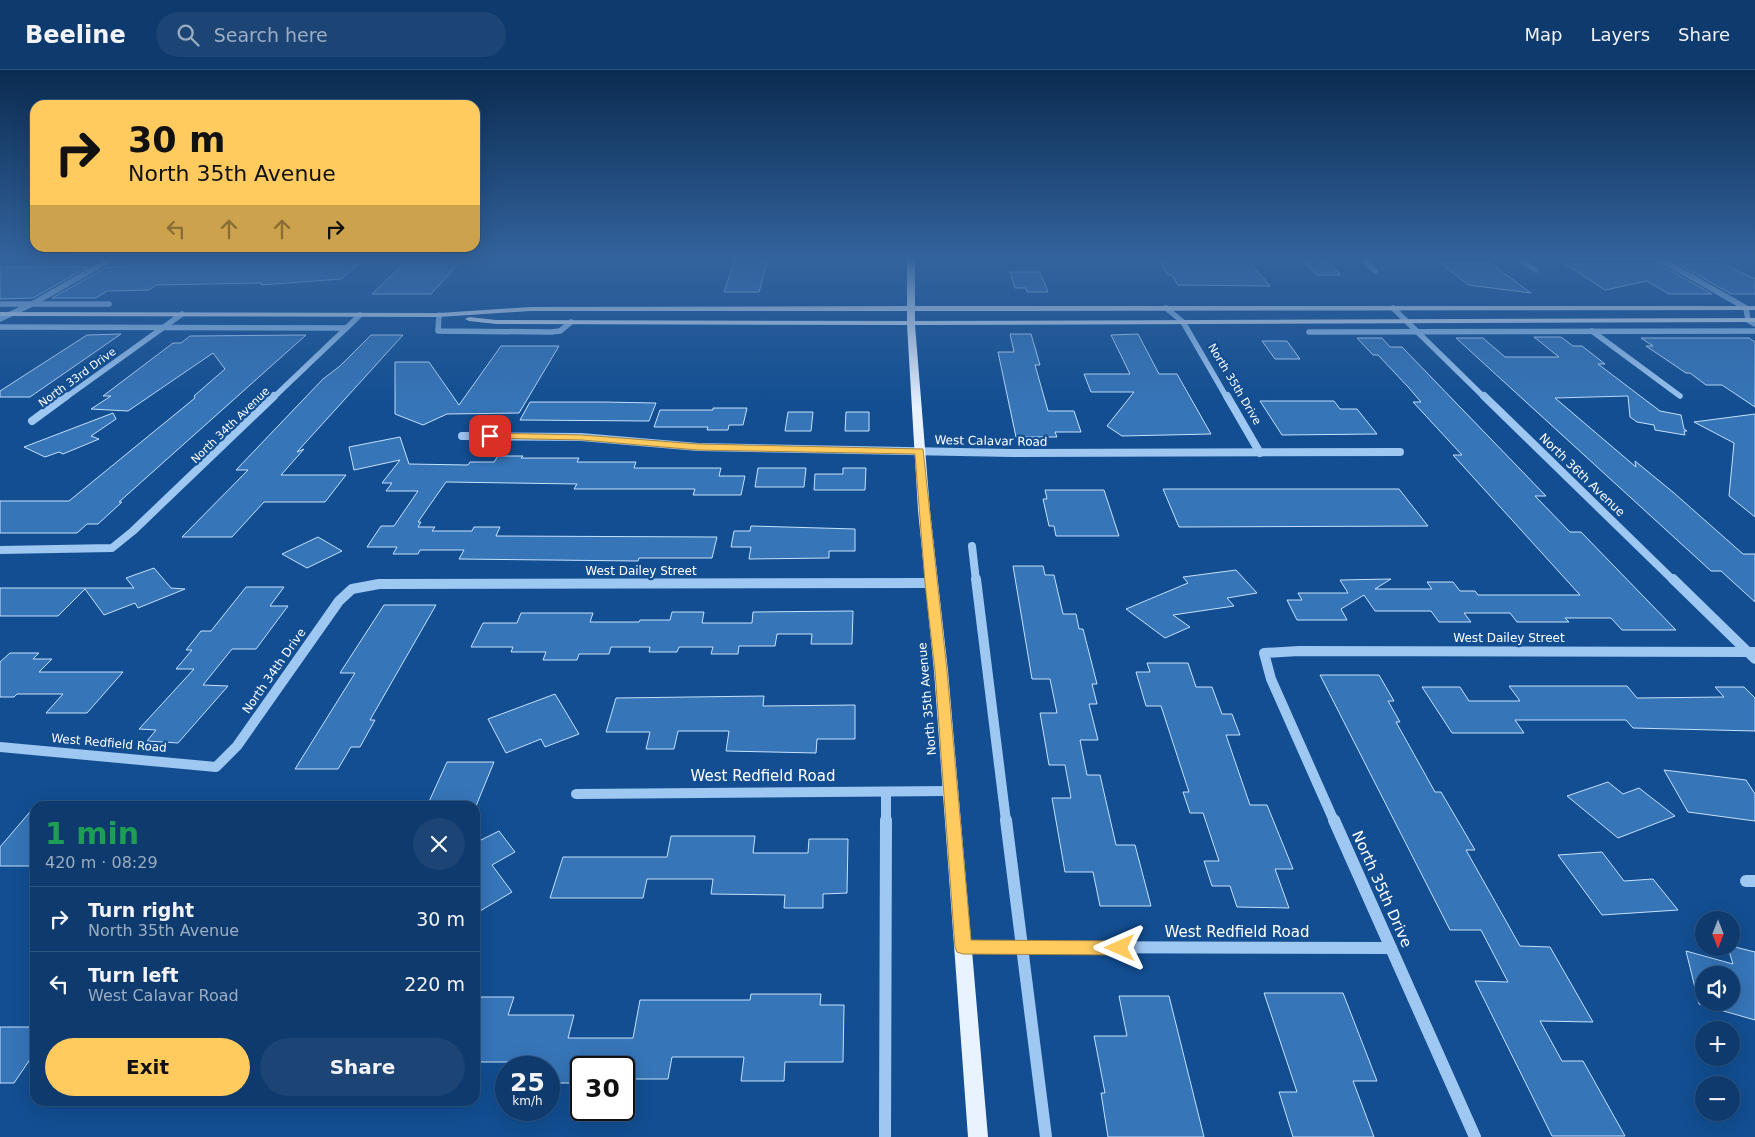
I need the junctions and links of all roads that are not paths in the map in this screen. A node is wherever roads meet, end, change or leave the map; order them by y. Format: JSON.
{"nodes":[{"id":1,"x":24,"y":308,"type":"edge"},
{"id":2,"x":1166,"y":308,"type":"junction"},
{"id":3,"x":1393,"y":308,"type":"junction"},
{"id":4,"x":1746,"y":308,"type":"junction"},
{"id":5,"x":1755,"y":308,"type":"edge"},
{"id":6,"x":667,"y":309,"type":"junction"},
{"id":7,"x":911,"y":309,"type":"junction"},
{"id":8,"x":0,"y":314,"type":"edge"},
{"id":9,"x":11,"y":314,"type":"junction"},
{"id":10,"x":182,"y":314,"type":"junction"},
{"id":11,"x":360,"y":315,"type":"junction"},
{"id":12,"x":439,"y":315,"type":"junction"},
{"id":13,"x":0,"y":319,"type":"edge"},
{"id":14,"x":546,"y":322,"type":"junction"},
{"id":15,"x":572,"y":322,"type":"junction"},
{"id":16,"x":1183,"y":322,"type":"junction"},
{"id":17,"x":1408,"y":322,"type":"junction"},
{"id":18,"x":1753,"y":322,"type":"edge"},
{"id":19,"x":911,"y":323,"type":"junction"},
{"id":20,"x":0,"y":327,"type":"edge"},
{"id":21,"x":162,"y":328,"type":"junction"},
{"id":22,"x":346,"y":328,"type":"junction"},
{"id":23,"x":1755,"y":330,"type":"edge"},
{"id":24,"x":1417,"y":331,"type":"junction"},
{"id":25,"x":1592,"y":331,"type":"junction"},
{"id":26,"x":1310,"y":332,"type":"dead end"},
{"id":27,"x":1680,"y":396,"type":"dead end"},
{"id":28,"x":32,"y":421,"type":"dead end"},
{"id":29,"x":462,"y":436,"type":"dead end"},
{"id":30,"x":920,"y":451,"type":"junction"},
{"id":31,"x":1400,"y":452,"type":"dead end"},
{"id":32,"x":1260,"y":453,"type":"junction"},
{"id":33,"x":972,"y":546,"type":"dead end"},
{"id":34,"x":112,"y":548,"type":"joint"},
{"id":35,"x":0,"y":550,"type":"edge"},
{"id":36,"x":931,"y":583,"type":"junction"},
{"id":37,"x":352,"y":589,"type":"joint"},
{"id":38,"x":1751,"y":652,"type":"edge"},
{"id":39,"x":1264,"y":653,"type":"joint"},
{"id":40,"x":1755,"y":659,"type":"edge"},
{"id":41,"x":0,"y":747,"type":"edge"},
{"id":42,"x":216,"y":767,"type":"joint"},
{"id":43,"x":950,"y":791,"type":"junction"},
{"id":44,"x":886,"y":792,"type":"junction"},
{"id":45,"x":576,"y":794,"type":"dead end"},
{"id":46,"x":963,"y":947,"type":"junction"},
{"id":47,"x":1023,"y":948,"type":"junction"},
{"id":48,"x":1391,"y":948,"type":"junction"},
{"id":49,"x":885,"y":1137,"type":"edge"},
{"id":50,"x":978,"y":1137,"type":"edge"},
{"id":51,"x":1046,"y":1137,"type":"edge"},
{"id":52,"x":1475,"y":1137,"type":"edge"}],
"edges":[{"from":1,"to":9,"type":"street"},
{"from":2,"to":3,"type":"main road"},
{"from":2,"to":7,"type":"main road"},
{"from":2,"to":16,"type":"street","name":"North 35th Drive"},
{"from":3,"to":4,"type":"main road"},
{"from":3,"to":17,"type":"street","name":"North 36th Avenue"},
{"from":4,"to":5,"type":"main road"},
{"from":4,"to":18,"type":"street"},
{"from":6,"to":7,"type":"main road"},
{"from":6,"to":12,"type":"main road"},
{"from":6,"to":14,"type":"main road"},
{"from":7,"to":19,"type":"main road","name":"North 35th Avenue"},
{"from":8,"to":9,"type":"main road"},
{"from":9,"to":10,"type":"main road"},
{"from":9,"to":13,"type":"street"},
{"from":10,"to":11,"type":"main road"},
{"from":10,"to":21,"type":"street","name":"North 33rd Drive"},
{"from":11,"to":12,"type":"main road"},
{"from":11,"to":22,"type":"street","name":"North 34th Avenue"},
{"from":12,"to":14,"type":"main road"},
{"from":12,"to":15,"type":"street"},
{"from":14,"to":15,"type":"main road"},
{"from":15,"to":19,"type":"main road"},
{"from":16,"to":17,"type":"main road"},
{"from":16,"to":19,"type":"main road"},
{"from":16,"to":32,"type":"street","name":"North 35th Drive"},
{"from":17,"to":18,"type":"main road"},
{"from":17,"to":24,"type":"street","name":"North 36th Avenue"},
{"from":19,"to":30,"type":"main road","name":"North 35th Avenue"},
{"from":20,"to":21,"type":"street"},
{"from":21,"to":22,"type":"street"},
{"from":21,"to":28,"type":"street","name":"North 33rd Drive"},
{"from":22,"to":34,"type":"street","name":"North 34th Avenue"},
{"from":23,"to":25,"type":"street"},
{"from":24,"to":25,"type":"street"},
{"from":24,"to":26,"type":"street"},
{"from":24,"to":38,"type":"street","name":"North 36th Avenue"},
{"from":25,"to":27,"type":"street"},
{"from":29,"to":30,"type":"street","name":"West Calavar Road"},
{"from":30,"to":32,"type":"street","name":"West Calavar Road"},
{"from":30,"to":36,"type":"main road","name":"North 35th Avenue"},
{"from":31,"to":32,"type":"street","name":"West Calavar Road"},
{"from":33,"to":47,"type":"street"},
{"from":34,"to":35,"type":"street"},
{"from":36,"to":37,"type":"street","name":"West Dailey Street"},
{"from":36,"to":43,"type":"main road","name":"North 35th Avenue"},
{"from":37,"to":42,"type":"street","name":"North 34th Drive"},
{"from":38,"to":39,"type":"street","name":"West Dailey Street"},
{"from":38,"to":40,"type":"street","name":"North 36th Avenue"},
{"from":39,"to":48,"type":"street","name":"North 35th Drive"},
{"from":41,"to":42,"type":"street","name":"West Redfield Road"},
{"from":43,"to":44,"type":"street","name":"West Redfield Road"},
{"from":43,"to":46,"type":"main road","name":"North 35th Avenue"},
{"from":44,"to":45,"type":"street","name":"West Redfield Road"},
{"from":44,"to":49,"type":"street"},
{"from":46,"to":47,"type":"street","name":"West Redfield Road"},
{"from":46,"to":50,"type":"main road","name":"North 35th Avenue"},
{"from":47,"to":48,"type":"street","name":"West Redfield Road"},
{"from":47,"to":51,"type":"street"},
{"from":48,"to":52,"type":"street","name":"North 35th Drive"}]}
